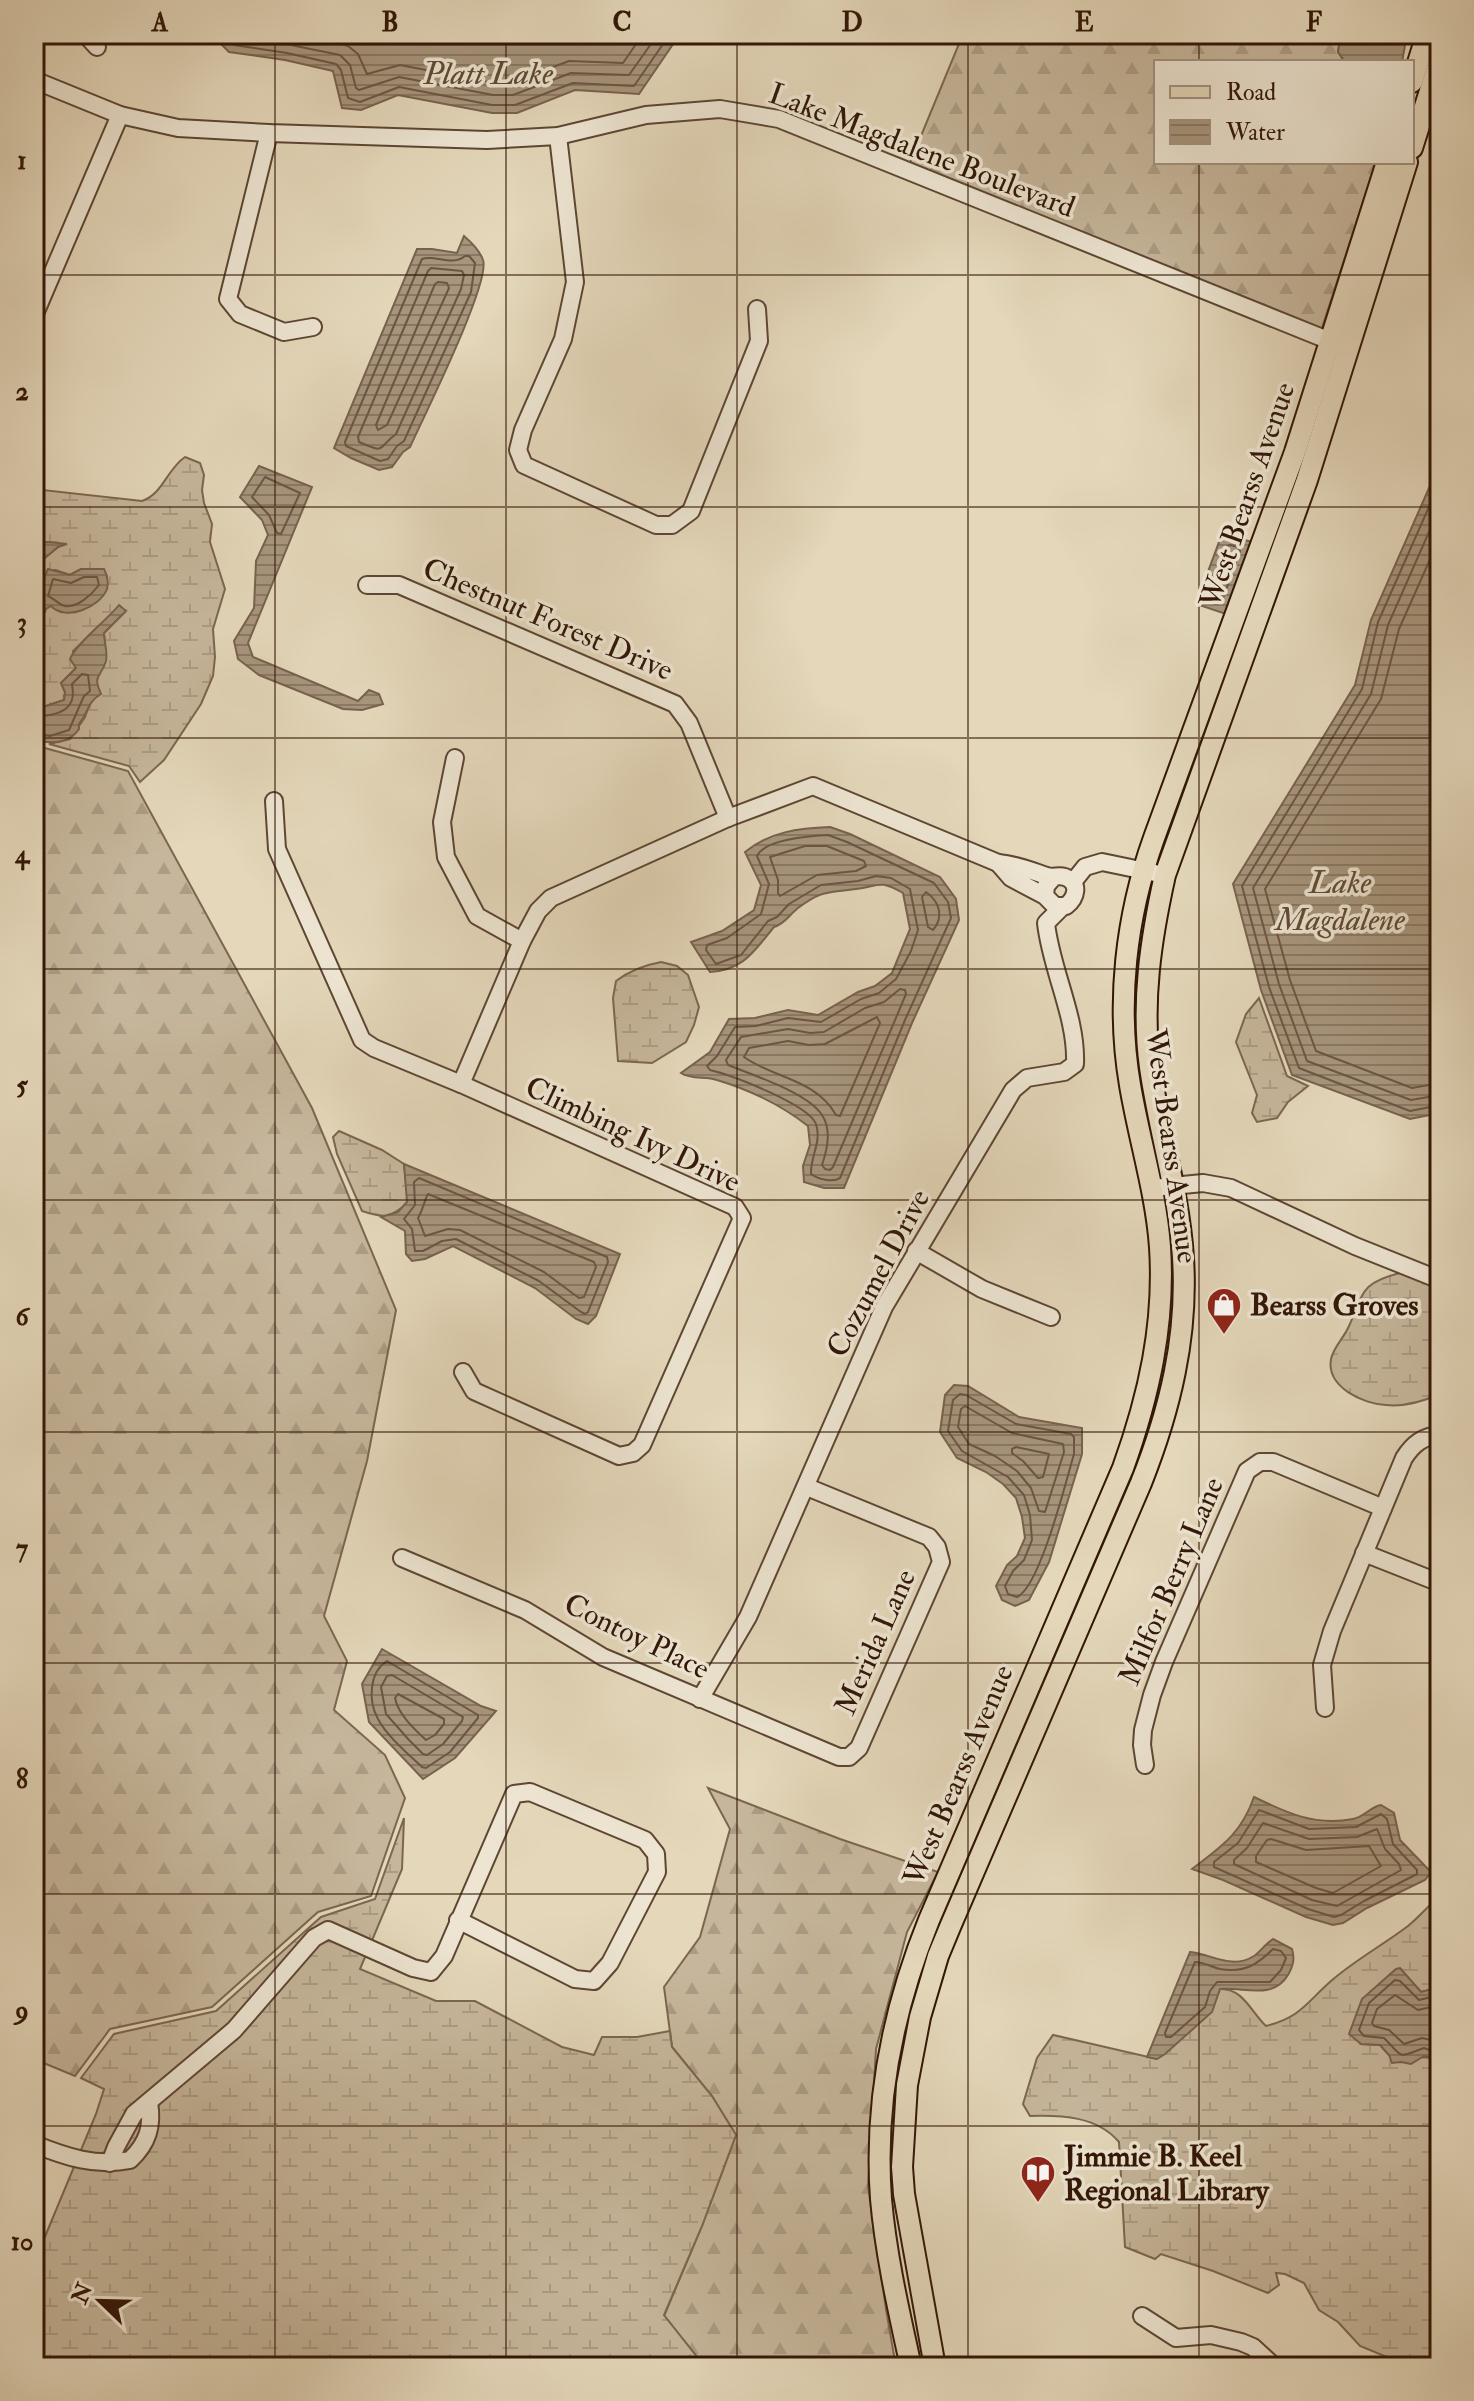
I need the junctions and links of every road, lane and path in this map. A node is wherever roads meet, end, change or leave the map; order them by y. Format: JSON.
{"nodes":[{"id":1,"x":85,"y":34,"type":"edge"},
{"id":2,"x":1427,"y":34,"type":"edge"},
{"id":3,"x":97,"y":47,"type":"dead end"},
{"id":4,"x":1440,"y":59,"type":"edge"},
{"id":5,"x":1414,"y":76,"type":"edge"},
{"id":6,"x":34,"y":80,"type":"edge"},
{"id":7,"x":120,"y":115,"type":"junction"},
{"id":8,"x":269,"y":133,"type":"junction"},
{"id":9,"x":558,"y":136,"type":"junction"},
{"id":10,"x":1414,"y":142,"type":"edge"},
{"id":11,"x":1386,"y":164,"type":"edge"},
{"id":12,"x":1406,"y":164,"type":"edge"},
{"id":13,"x":757,"y":309,"type":"dead end"},
{"id":14,"x":34,"y":316,"type":"edge"},
{"id":15,"x":313,"y":327,"type":"dead end"},
{"id":16,"x":1340,"y":345,"type":"junction"},
{"id":17,"x":367,"y":585,"type":"dead end"},
{"id":18,"x":455,"y":758,"type":"dead end"},
{"id":19,"x":274,"y":801,"type":"dead end"},
{"id":20,"x":728,"y":818,"type":"junction"},
{"id":21,"x":998,"y":863,"type":"junction"},
{"id":22,"x":1142,"y":871,"type":"junction"},
{"id":23,"x":1165,"y":875,"type":"junction"},
{"id":24,"x":1053,"y":878,"type":"junction"},
{"id":25,"x":1073,"y":882,"type":"junction"},
{"id":26,"x":1045,"y":896,"type":"junction"},
{"id":27,"x":1061,"y":908,"type":"junction"},
{"id":28,"x":522,"y":941,"type":"junction"},
{"id":29,"x":461,"y":1084,"type":"junction"},
{"id":30,"x":1174,"y":1185,"type":"junction"},
{"id":31,"x":1152,"y":1189,"type":"junction"},
{"id":32,"x":916,"y":1251,"type":"junction"},
{"id":33,"x":1440,"y":1280,"type":"edge"},
{"id":34,"x":1051,"y":1317,"type":"dead end"},
{"id":35,"x":463,"y":1372,"type":"dead end"},
{"id":36,"x":1440,"y":1435,"type":"edge"},
{"id":37,"x":807,"y":1487,"type":"junction"},
{"id":38,"x":1383,"y":1508,"type":"junction"},
{"id":39,"x":1364,"y":1553,"type":"junction"},
{"id":40,"x":402,"y":1558,"type":"dead end"},
{"id":41,"x":1440,"y":1583,"type":"edge"},
{"id":42,"x":700,"y":1699,"type":"junction"},
{"id":43,"x":1325,"y":1708,"type":"dead end"},
{"id":44,"x":849,"y":1757,"type":"joint"},
{"id":45,"x":1145,"y":1765,"type":"dead end"},
{"id":46,"x":458,"y":1920,"type":"junction"},
{"id":47,"x":149,"y":2102,"type":"junction"},
{"id":48,"x":34,"y":2144,"type":"edge"},
{"id":49,"x":110,"y":2163,"type":"junction"},
{"id":50,"x":881,"y":2197,"type":"junction"},
{"id":51,"x":923,"y":2307,"type":"junction"},
{"id":52,"x":1142,"y":2316,"type":"dead end"},
{"id":53,"x":911,"y":2367,"type":"edge"},
{"id":54,"x":935,"y":2367,"type":"edge"},
{"id":55,"x":1275,"y":2367,"type":"edge"}],
"edges":[{"from":1,"to":3,"type":"street"},
{"from":2,"to":5,"type":"main road"},
{"from":4,"to":10,"type":"main road"},
{"from":6,"to":7,"type":"street","name":"Lake Magdalene Boulevard"},
{"from":7,"to":8,"type":"street","name":"Lake Magdalene Boulevard"},
{"from":7,"to":14,"type":"street"},
{"from":8,"to":9,"type":"street","name":"Lake Magdalene Boulevard"},
{"from":8,"to":15,"type":"street"},
{"from":9,"to":13,"type":"street"},
{"from":9,"to":16,"type":"street","name":"Lake Magdalene Boulevard"},
{"from":11,"to":16,"type":"main road","name":"West Bearss Avenue"},
{"from":12,"to":16,"type":"main road","name":"West Bearss Avenue"},
{"from":16,"to":22,"type":"main road","name":"West Bearss Avenue"},
{"from":16,"to":23,"type":"main road","name":"West Bearss Avenue"},
{"from":17,"to":20,"type":"street","name":"Chestnut Forest Drive"},
{"from":18,"to":28,"type":"street"},
{"from":19,"to":29,"type":"street","name":"Climbing Ivy Drive"},
{"from":20,"to":21,"type":"street"},
{"from":20,"to":28,"type":"street"},
{"from":21,"to":24,"type":"street"},
{"from":21,"to":26,"type":"street"},
{"from":22,"to":23,"type":"street"},
{"from":22,"to":25,"type":"street"},
{"from":22,"to":31,"type":"main road","name":"West Bearss Avenue"},
{"from":23,"to":30,"type":"main road","name":"West Bearss Avenue"},
{"from":24,"to":25,"type":"street"},
{"from":24,"to":26,"type":"street"},
{"from":25,"to":27,"type":"street"},
{"from":26,"to":27,"type":"street"},
{"from":27,"to":32,"type":"street","name":"Cozumel Drive"},
{"from":28,"to":29,"type":"street"},
{"from":29,"to":35,"type":"street","name":"Climbing Ivy Drive"},
{"from":30,"to":31,"type":"street"},
{"from":30,"to":33,"type":"street"},
{"from":30,"to":51,"type":"main road","name":"West Bearss Avenue"},
{"from":31,"to":50,"type":"main road","name":"West Bearss Avenue"},
{"from":32,"to":34,"type":"street"},
{"from":32,"to":37,"type":"street","name":"Cozumel Drive"},
{"from":36,"to":38,"type":"street"},
{"from":37,"to":42,"type":"street","name":"Cozumel Drive"},
{"from":37,"to":44,"type":"street","name":"Merida Lane"},
{"from":38,"to":39,"type":"street"},
{"from":38,"to":45,"type":"street","name":"Milfor Berry Lane"},
{"from":39,"to":41,"type":"street"},
{"from":39,"to":43,"type":"street"},
{"from":40,"to":42,"type":"street","name":"Contoy Place"},
{"from":42,"to":44,"type":"street","name":"Contoy Place"},
{"from":46,"to":46,"type":"street"},
{"from":46,"to":47,"type":"street"},
{"from":47,"to":49,"type":"street"},
{"from":47,"to":49,"type":"street"},
{"from":48,"to":49,"type":"street"},
{"from":50,"to":51,"type":"main road"},
{"from":50,"to":53,"type":"main road","name":"West Bearss Avenue"},
{"from":51,"to":54,"type":"main road","name":"West Bearss Avenue"},
{"from":52,"to":55,"type":"street"}]}
